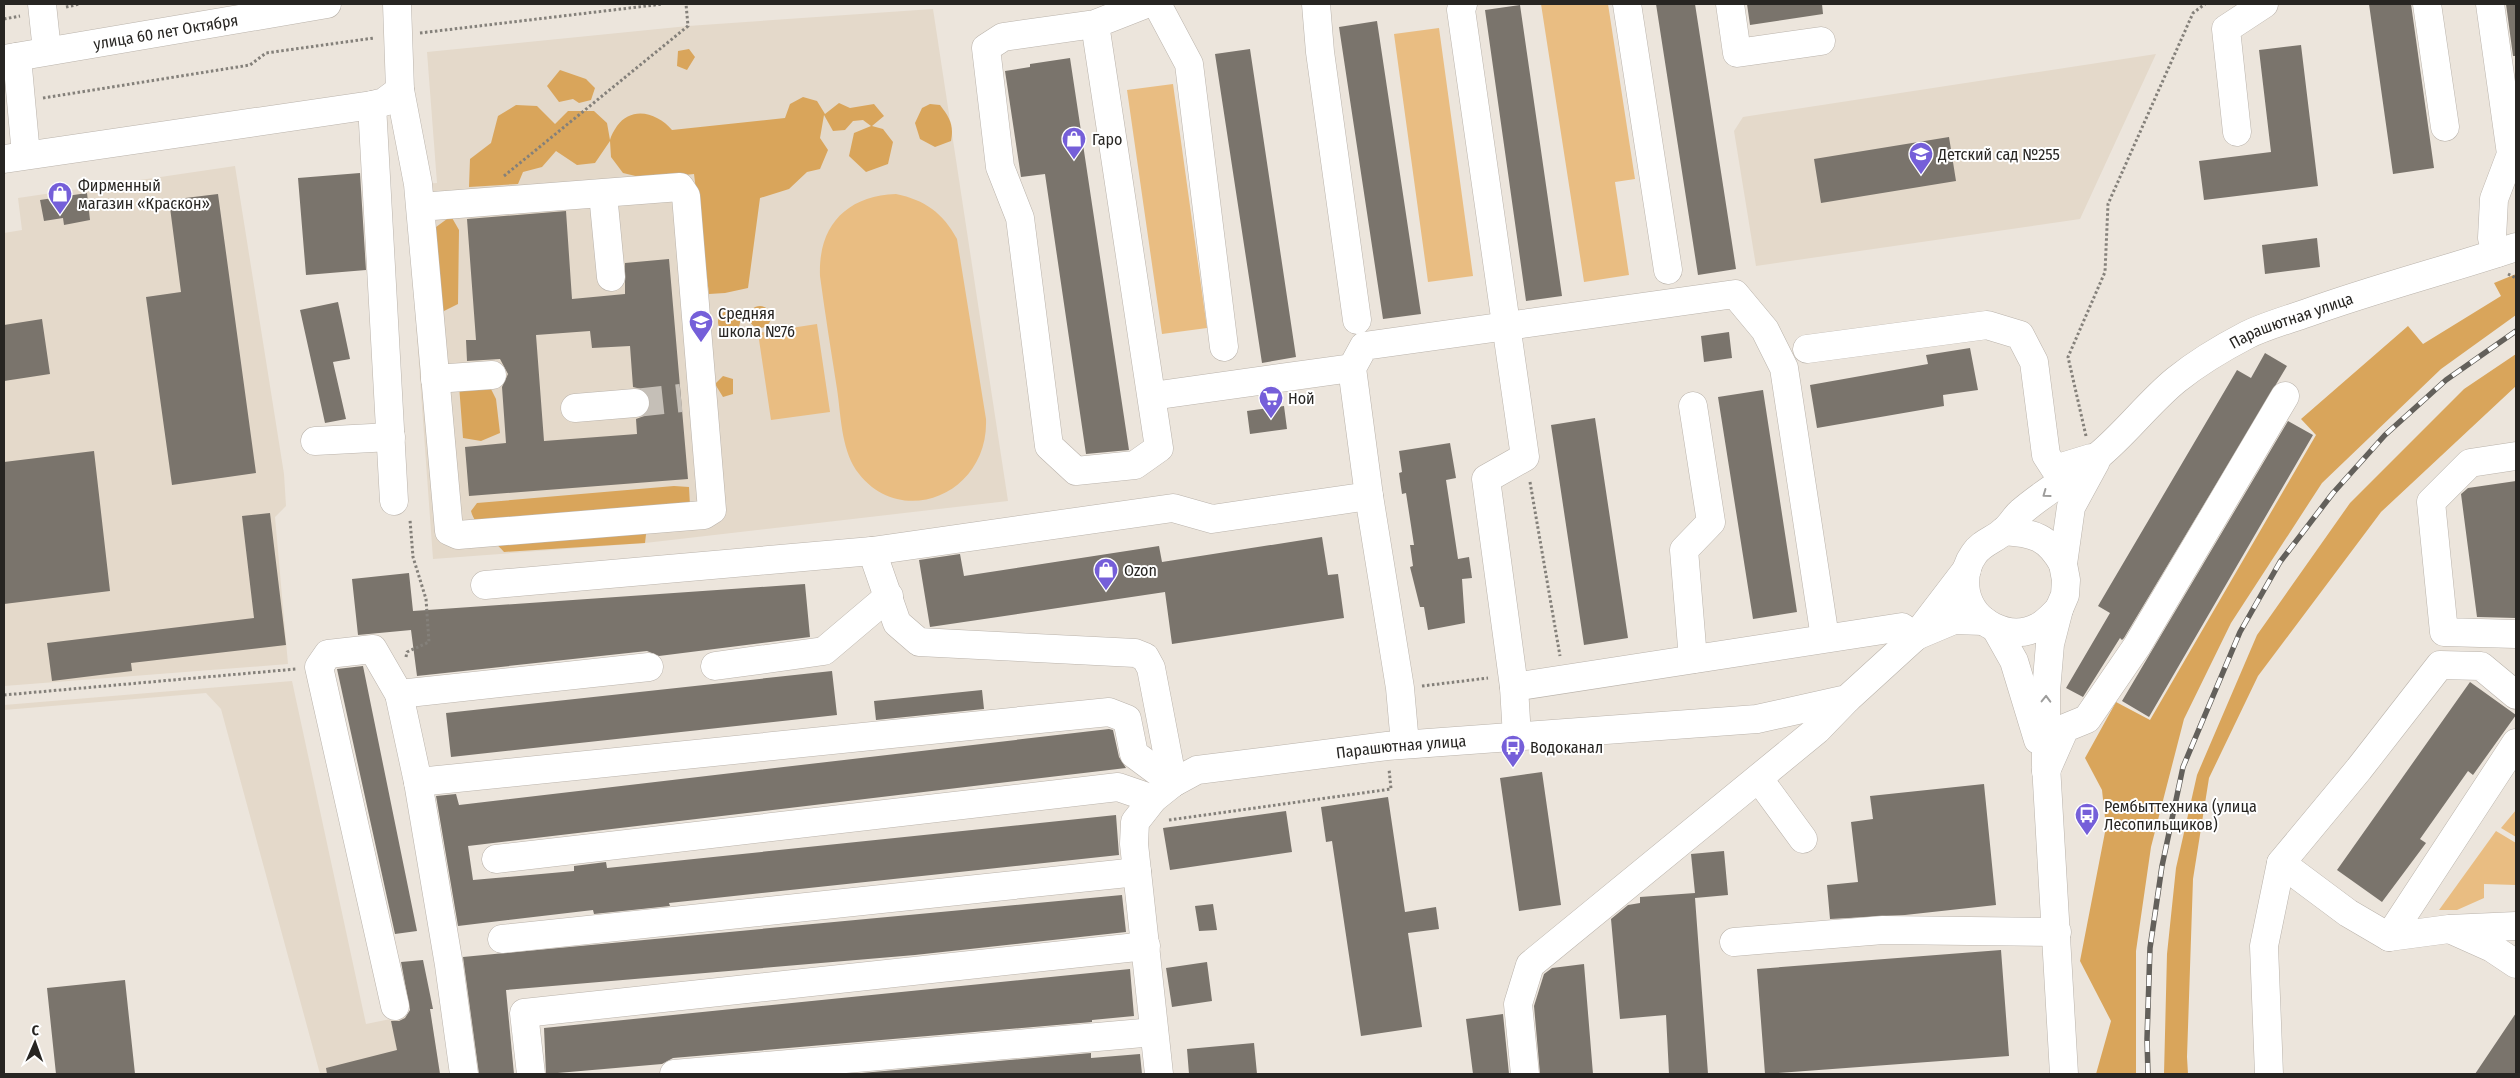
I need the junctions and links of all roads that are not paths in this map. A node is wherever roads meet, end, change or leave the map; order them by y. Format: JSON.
{"nodes":[{"id":1,"x":42,"y":4,"type":"edge"},
{"id":2,"x":327,"y":4,"type":"edge"},
{"id":3,"x":397,"y":4,"type":"edge"},
{"id":4,"x":1146,"y":4,"type":"edge"},
{"id":5,"x":1157,"y":4,"type":"edge"},
{"id":6,"x":1316,"y":4,"type":"edge"},
{"id":7,"x":1463,"y":4,"type":"edge"},
{"id":8,"x":1627,"y":4,"type":"edge"},
{"id":9,"x":1730,"y":4,"type":"edge"},
{"id":10,"x":2264,"y":4,"type":"edge"},
{"id":11,"x":2427,"y":4,"type":"edge"},
{"id":12,"x":2490,"y":4,"type":"edge"},
{"id":13,"x":1095,"y":24,"type":"junction"},
{"id":14,"x":1821,"y":42,"type":"dead end"},
{"id":15,"x":47,"y":52,"type":"junction"},
{"id":16,"x":10,"y":58,"type":"edge"},
{"id":17,"x":2507,"y":63,"type":"edge"},
{"id":18,"x":400,"y":90,"type":"junction"},
{"id":19,"x":372,"y":105,"type":"junction"},
{"id":20,"x":2445,"y":127,"type":"dead end"},
{"id":21,"x":2237,"y":132,"type":"dead end"},
{"id":22,"x":15,"y":157,"type":"edge"},
{"id":23,"x":603,"y":194,"type":"junction"},
{"id":24,"x":420,"y":207,"type":"junction"},
{"id":25,"x":2508,"y":259,"type":"edge"},
{"id":26,"x":1668,"y":270,"type":"dead end"},
{"id":27,"x":611,"y":277,"type":"dead end"},
{"id":28,"x":1357,"y":320,"type":"dead end"},
{"id":29,"x":1508,"y":326,"type":"junction"},
{"id":30,"x":1224,"y":347,"type":"dead end"},
{"id":31,"x":1807,"y":349,"type":"dead end"},
{"id":32,"x":1352,"y":368,"type":"junction"},
{"id":33,"x":492,"y":375,"type":"dead end"},
{"id":34,"x":435,"y":379,"type":"junction"},
{"id":35,"x":1152,"y":396,"type":"junction"},
{"id":36,"x":2285,"y":396,"type":"dead end"},
{"id":37,"x":635,"y":403,"type":"tunnel mouth"},
{"id":38,"x":1693,"y":406,"type":"dead end"},
{"id":39,"x":575,"y":408,"type":"dead end"},
{"id":40,"x":391,"y":437,"type":"junction"},
{"id":41,"x":315,"y":441,"type":"dead end"},
{"id":42,"x":2094,"y":449,"type":"junction"},
{"id":43,"x":2516,"y":456,"type":"edge"},
{"id":44,"x":1370,"y":496,"type":"junction"},
{"id":45,"x":402,"y":510,"type":"road end"},
{"id":46,"x":2004,"y":531,"type":"junction"},
{"id":47,"x":872,"y":551,"type":"junction"},
{"id":48,"x":2063,"y":564,"type":"junction"},
{"id":49,"x":1967,"y":569,"type":"junction"},
{"id":50,"x":485,"y":585,"type":"dead end"},
{"id":51,"x":889,"y":596,"type":"junction"},
{"id":52,"x":2059,"y":609,"type":"junction"},
{"id":53,"x":1990,"y":625,"type":"junction"},
{"id":54,"x":2516,"y":634,"type":"edge"},
{"id":55,"x":1914,"y":637,"type":"junction"},
{"id":56,"x":1825,"y":638,"type":"junction"},
{"id":57,"x":1693,"y":659,"type":"junction"},
{"id":58,"x":715,"y":666,"type":"dead end"},
{"id":59,"x":649,"y":667,"type":"dead end"},
{"id":60,"x":1513,"y":681,"type":"junction"},
{"id":61,"x":399,"y":694,"type":"junction"},
{"id":62,"x":2516,"y":695,"type":"edge"},
{"id":63,"x":1847,"y":699,"type":"junction"},
{"id":64,"x":1517,"y":738,"type":"junction"},
{"id":65,"x":2516,"y":743,"type":"edge"},
{"id":66,"x":1396,"y":753,"type":"junction"},
{"id":67,"x":2046,"y":768,"type":"junction"},
{"id":68,"x":1758,"y":779,"type":"junction"},
{"id":69,"x":418,"y":782,"type":"junction"},
{"id":70,"x":1163,"y":791,"type":"junction"},
{"id":71,"x":1803,"y":839,"type":"dead end"},
{"id":72,"x":496,"y":859,"type":"dead end"},
{"id":73,"x":2281,"y":863,"type":"junction"},
{"id":74,"x":1137,"y":872,"type":"junction"},
{"id":75,"x":2516,"y":926,"type":"edge"},
{"id":76,"x":2449,"y":929,"type":"junction"},
{"id":77,"x":2057,"y":932,"type":"junction"},
{"id":78,"x":2389,"y":937,"type":"junction"},
{"id":79,"x":502,"y":939,"type":"dead end"},
{"id":80,"x":1734,"y":942,"type":"dead end"},
{"id":81,"x":1146,"y":946,"type":"junction"},
{"id":82,"x":2516,"y":964,"type":"edge"},
{"id":83,"x":395,"y":1006,"type":"dead end"},
{"id":84,"x":1154,"y":1032,"type":"junction"},
{"id":85,"x":464,"y":1074,"type":"edge"},
{"id":86,"x":531,"y":1074,"type":"edge"},
{"id":87,"x":674,"y":1074,"type":"edge"},
{"id":88,"x":1159,"y":1074,"type":"edge"},
{"id":89,"x":1525,"y":1074,"type":"edge"},
{"id":90,"x":2064,"y":1074,"type":"edge"},
{"id":91,"x":2269,"y":1074,"type":"edge"}],
"edges":[{"from":1,"to":15,"type":"main road"},
{"from":2,"to":15,"type":"main road","name":"улица 60 лет Октября"},
{"from":3,"to":18,"type":"main road"},
{"from":4,"to":13,"type":"main road"},
{"from":5,"to":30,"type":"main road"},
{"from":6,"to":28,"type":"main road"},
{"from":7,"to":29,"type":"main road"},
{"from":8,"to":26,"type":"main road"},
{"from":9,"to":14,"type":"main road"},
{"from":10,"to":21,"type":"main road"},
{"from":11,"to":20,"type":"main road"},
{"from":12,"to":17,"type":"main road"},
{"from":13,"to":35,"type":"main road"},
{"from":13,"to":35,"type":"main road"},
{"from":15,"to":16,"type":"main road","name":"улица 60 лет Октября"},
{"from":16,"to":22,"type":"main road"},
{"from":17,"to":25,"type":"main road"},
{"from":18,"to":19,"type":"main road"},
{"from":18,"to":24,"type":"main road"},
{"from":19,"to":22,"type":"main road"},
{"from":19,"to":40,"type":"main road"},
{"from":23,"to":24,"type":"main road"},
{"from":23,"to":27,"type":"main road"},
{"from":23,"to":34,"type":"main road"},
{"from":24,"to":34,"type":"main road"},
{"from":25,"to":42,"type":"main road","name":"Парашютная улица"},
{"from":29,"to":32,"type":"main road"},
{"from":29,"to":56,"type":"main road"},
{"from":29,"to":60,"type":"main road"},
{"from":31,"to":42,"type":"main road"},
{"from":32,"to":35,"type":"main road"},
{"from":32,"to":44,"type":"main road"},
{"from":33,"to":34,"type":"main road"},
{"from":36,"to":67,"type":"main road"},
{"from":37,"to":39,"type":"main road"},
{"from":38,"to":57,"type":"main road"},
{"from":40,"to":41,"type":"main road"},
{"from":40,"to":45,"type":"main road"},
{"from":42,"to":46,"type":"main road","one_way":true},
{"from":42,"to":48,"type":"main road"},
{"from":43,"to":54,"type":"main road"},
{"from":44,"to":47,"type":"main road"},
{"from":44,"to":66,"type":"main road"},
{"from":46,"to":48,"type":"main road"},
{"from":46,"to":49,"type":"main road"},
{"from":47,"to":50,"type":"main road"},
{"from":47,"to":51,"type":"main road"},
{"from":48,"to":52,"type":"main road"},
{"from":49,"to":53,"type":"main road"},
{"from":49,"to":55,"type":"main road"},
{"from":51,"to":58,"type":"main road"},
{"from":51,"to":70,"type":"main road"},
{"from":52,"to":53,"type":"main road"},
{"from":67,"to":52,"type":"main road","one_way":true},
{"from":53,"to":55,"type":"main road"},
{"from":53,"to":67,"type":"main road"},
{"from":55,"to":56,"type":"main road"},
{"from":55,"to":63,"type":"main road"},
{"from":56,"to":57,"type":"main road"},
{"from":57,"to":60,"type":"main road"},
{"from":59,"to":61,"type":"main road"},
{"from":60,"to":64,"type":"main road"},
{"from":61,"to":69,"type":"main road"},
{"from":61,"to":83,"type":"main road"},
{"from":62,"to":73,"type":"main road"},
{"from":63,"to":64,"type":"main road","name":"Парашютная улица"},
{"from":63,"to":68,"type":"main road"},
{"from":64,"to":66,"type":"main road","name":"Парашютная улица"},
{"from":65,"to":78,"type":"main road"},
{"from":66,"to":70,"type":"main road","name":"Парашютная улица"},
{"from":67,"to":77,"type":"main road"},
{"from":68,"to":71,"type":"main road"},
{"from":68,"to":89,"type":"main road"},
{"from":69,"to":70,"type":"main road"},
{"from":69,"to":85,"type":"main road"},
{"from":70,"to":72,"type":"main road"},
{"from":70,"to":74,"type":"main road","name":"Парашютная улица"},
{"from":73,"to":78,"type":"main road"},
{"from":73,"to":91,"type":"main road"},
{"from":74,"to":79,"type":"main road"},
{"from":74,"to":81,"type":"main road","name":"Парашютная улица"},
{"from":75,"to":76,"type":"main road"},
{"from":76,"to":78,"type":"main road"},
{"from":76,"to":82,"type":"main road"},
{"from":77,"to":80,"type":"main road"},
{"from":77,"to":90,"type":"main road"},
{"from":81,"to":84,"type":"main road","name":"Парашютная улица"},
{"from":81,"to":86,"type":"main road"},
{"from":84,"to":87,"type":"main road"},
{"from":84,"to":88,"type":"main road","name":"Парашютная улица"}]}
